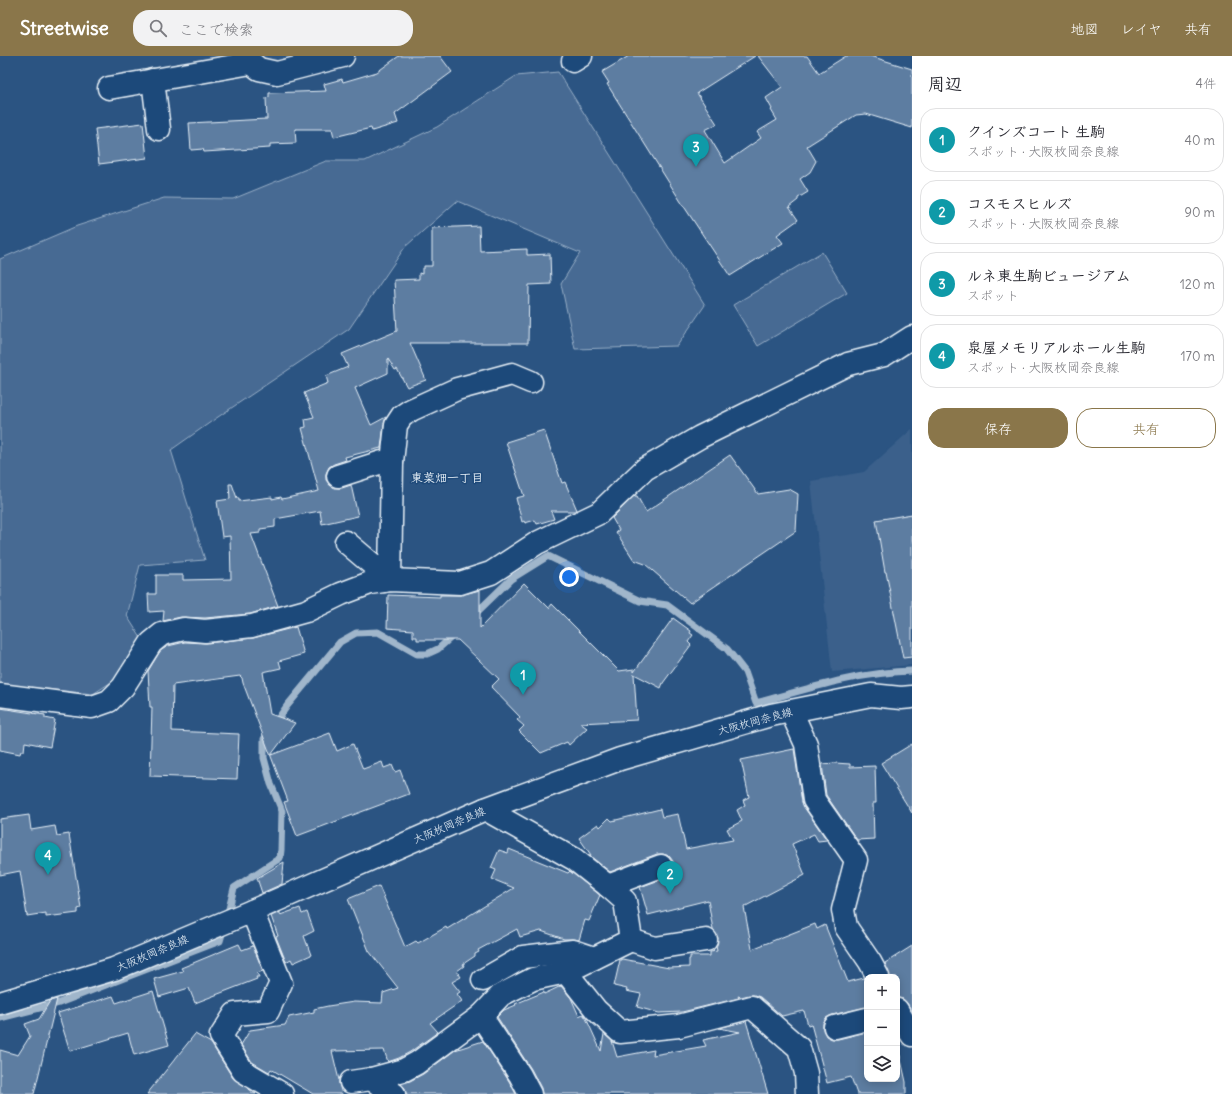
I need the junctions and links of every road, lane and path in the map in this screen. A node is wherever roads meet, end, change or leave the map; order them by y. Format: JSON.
{"nodes":[{"id":1,"x":343,"y":56,"type":"edge"},
{"id":2,"x":247,"y":59,"type":"edge"},
{"id":3,"x":153,"y":80,"type":"junction"},
{"id":4,"x":109,"y":88,"type":"dead end"},
{"id":5,"x":159,"y":129,"type":"dead end"},
{"id":6,"x":912,"y":337,"type":"edge"},
{"id":7,"x":531,"y":382,"type":"dead end"},
{"id":8,"x":392,"y":462,"type":"junction"},
{"id":9,"x":338,"y":476,"type":"dead end"},
{"id":10,"x":346,"y":542,"type":"dead end"},
{"id":11,"x":387,"y":580,"type":"junction"},
{"id":12,"x":0,"y":695,"type":"edge"},
{"id":13,"x":912,"y":697,"type":"edge"},
{"id":14,"x":791,"y":711,"type":"junction"},
{"id":15,"x":485,"y":809,"type":"junction"},
{"id":16,"x":661,"y":866,"type":"dead end"},
{"id":17,"x":608,"y":886,"type":"junction"},
{"id":18,"x":252,"y":911,"type":"junction"},
{"id":19,"x":631,"y":940,"type":"junction"},
{"id":20,"x":706,"y":940,"type":"dead end"},
{"id":21,"x":594,"y":958,"type":"junction"},
{"id":22,"x":566,"y":972,"type":"junction"},
{"id":23,"x":876,"y":974,"type":"edge"},
{"id":24,"x":483,"y":980,"type":"dead end"},
{"id":25,"x":0,"y":1003,"type":"edge"},
{"id":26,"x":481,"y":1016,"type":"junction"},
{"id":27,"x":900,"y":1016,"type":"edge"},
{"id":28,"x":864,"y":1020,"type":"edge"},
{"id":29,"x":835,"y":1027,"type":"dead end"},
{"id":30,"x":912,"y":1035,"type":"edge"},
{"id":31,"x":282,"y":1094,"type":"edge"},
{"id":32,"x":394,"y":1094,"type":"edge"},
{"id":33,"x":530,"y":1094,"type":"edge"},
{"id":34,"x":808,"y":1094,"type":"edge"}],
"edges":[{"from":1,"to":2,"type":"street"},
{"from":2,"to":3,"type":"street"},
{"from":3,"to":4,"type":"street"},
{"from":3,"to":5,"type":"street"},
{"from":6,"to":11,"type":"street"},
{"from":7,"to":8,"type":"street"},
{"from":8,"to":9,"type":"street"},
{"from":8,"to":11,"type":"street"},
{"from":10,"to":11,"type":"street"},
{"from":11,"to":12,"type":"street"},
{"from":13,"to":14,"type":"street","name":"大阪枚岡奈良線"},
{"from":14,"to":15,"type":"street","name":"大阪枚岡奈良線"},
{"from":14,"to":23,"type":"street"},
{"from":15,"to":17,"type":"street"},
{"from":15,"to":18,"type":"street","name":"大阪枚岡奈良線"},
{"from":16,"to":17,"type":"street"},
{"from":17,"to":19,"type":"street"},
{"from":18,"to":25,"type":"street","name":"大阪枚岡奈良線"},
{"from":18,"to":31,"type":"street"},
{"from":19,"to":20,"type":"street"},
{"from":19,"to":21,"type":"street"},
{"from":21,"to":22,"type":"street"},
{"from":21,"to":24,"type":"street"},
{"from":22,"to":26,"type":"street"},
{"from":22,"to":34,"type":"street"},
{"from":26,"to":32,"type":"street"},
{"from":26,"to":33,"type":"street"},
{"from":27,"to":30,"type":"street"},
{"from":28,"to":29,"type":"street"}]}
